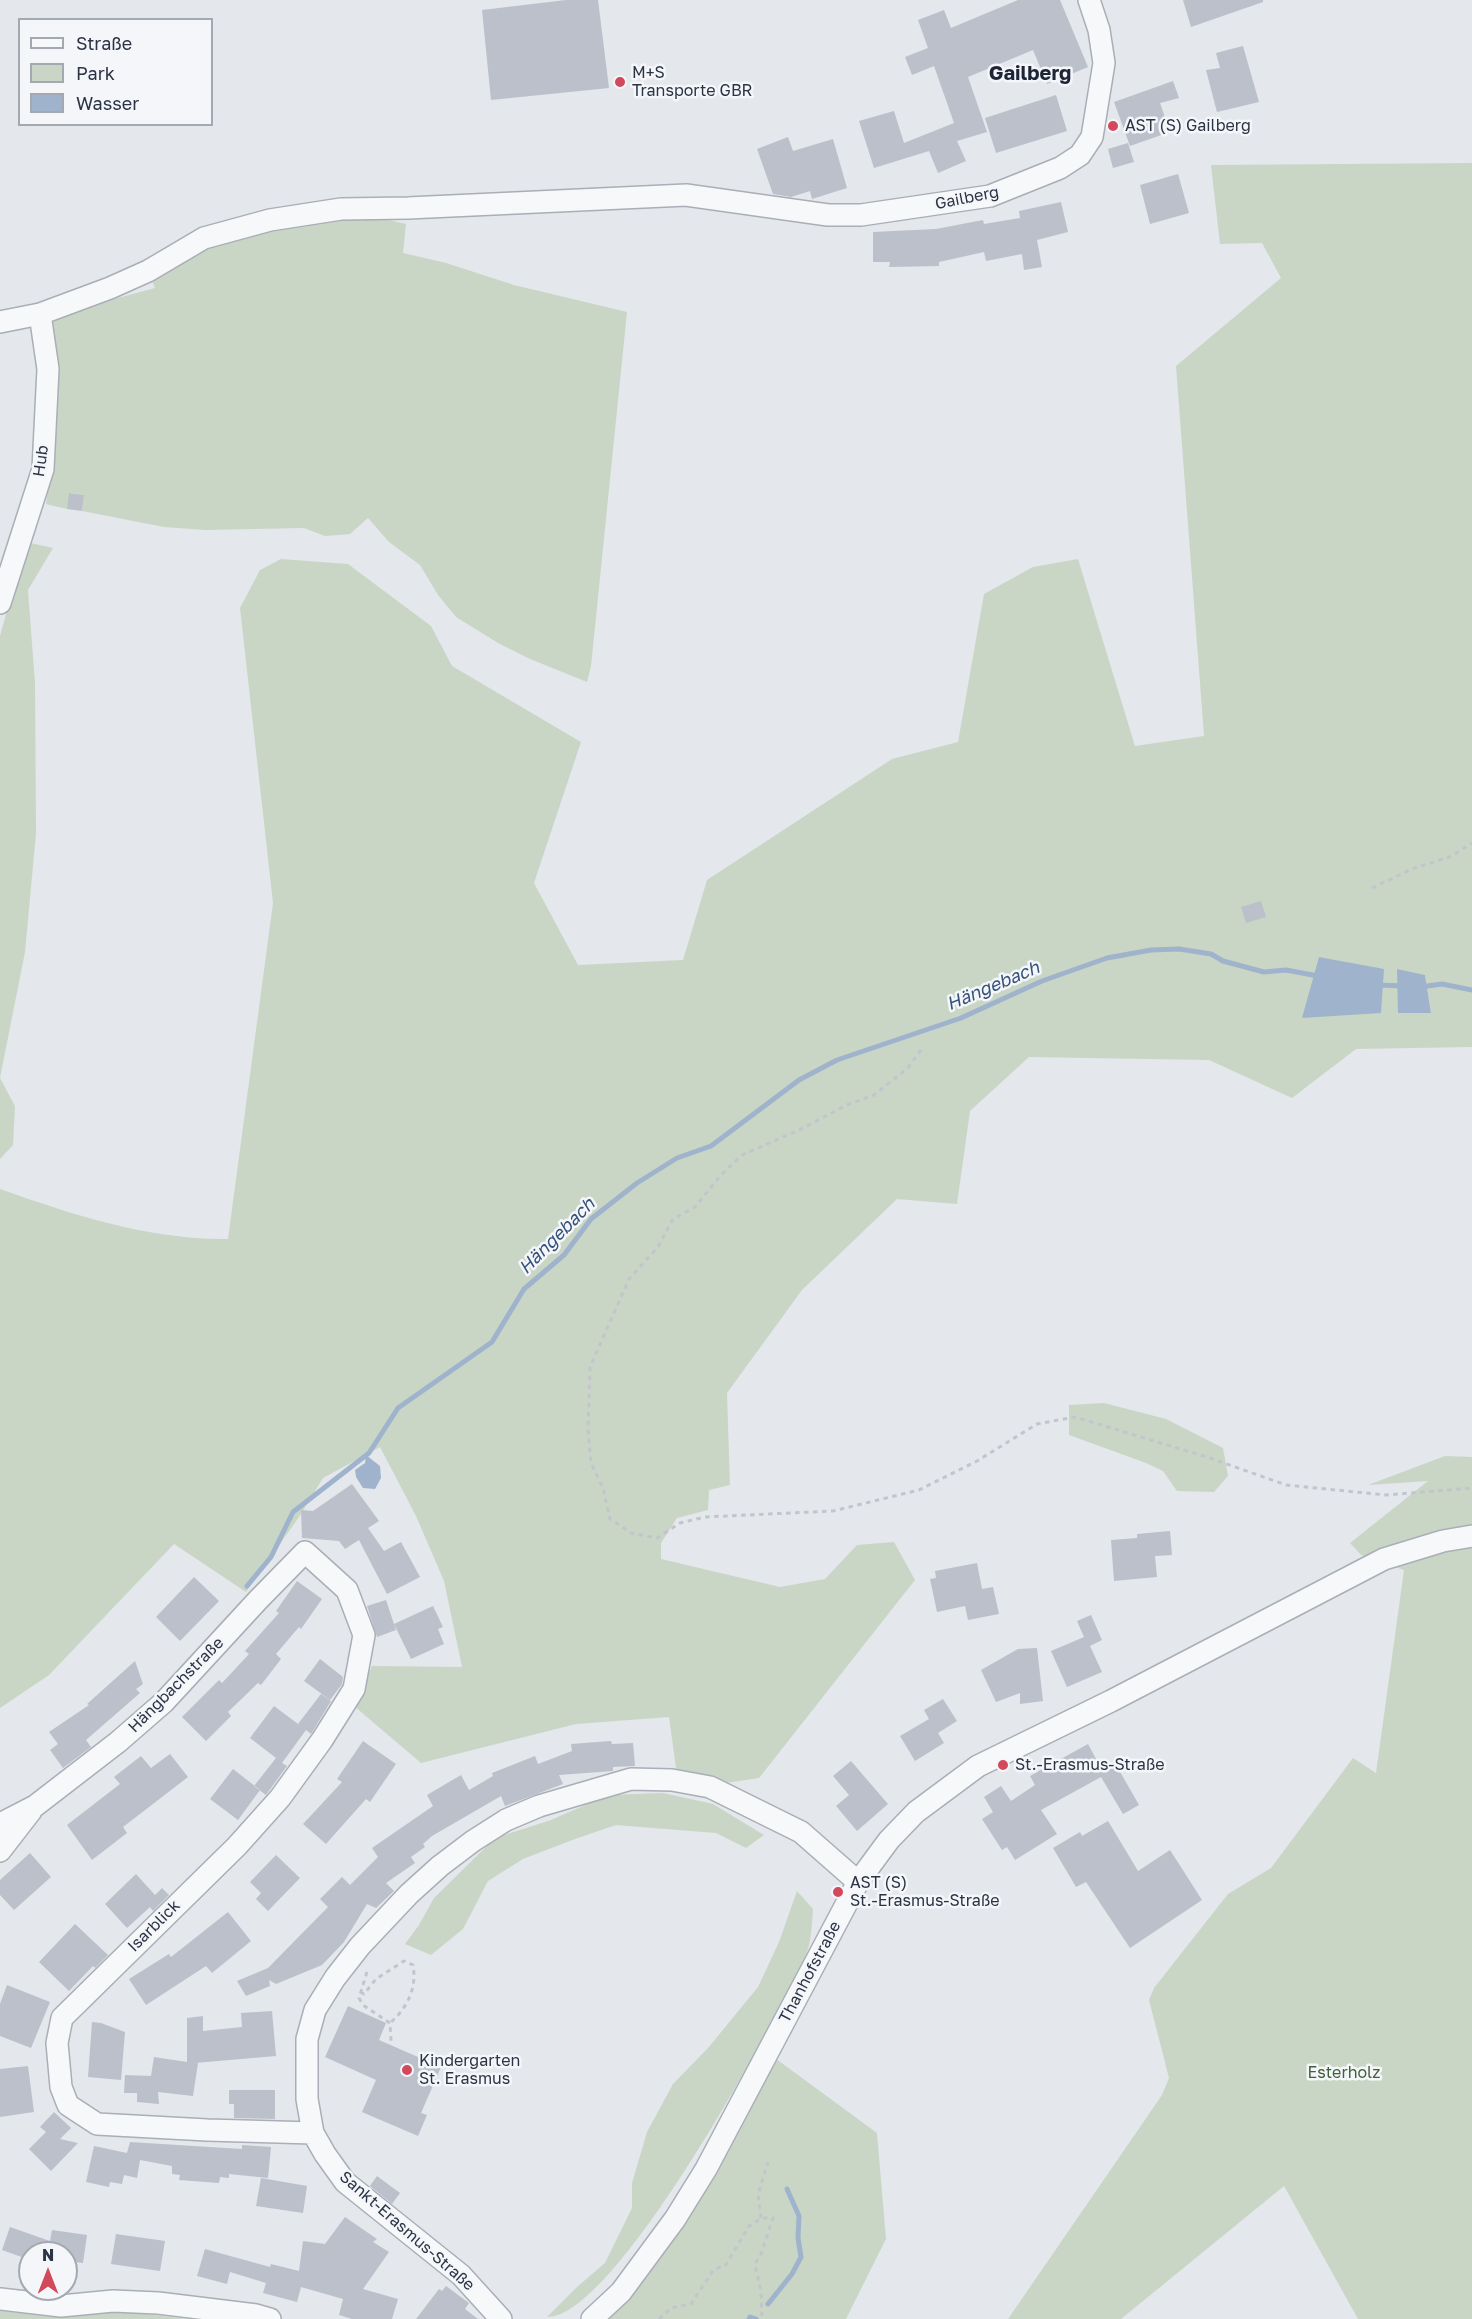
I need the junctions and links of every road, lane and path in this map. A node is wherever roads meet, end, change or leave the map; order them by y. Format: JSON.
{"nodes":[{"id":1,"x":1089,"y":0,"type":"edge"},
{"id":2,"x":40,"y":314,"type":"junction"},
{"id":3,"x":0,"y":322,"type":"edge"},
{"id":4,"x":0,"y":603,"type":"edge"},
{"id":5,"x":1472,"y":843,"type":"edge"},
{"id":6,"x":1372,"y":888,"type":"dead end"},
{"id":7,"x":921,"y":1050,"type":"dead end"},
{"id":8,"x":1472,"y":1488,"type":"edge"},
{"id":9,"x":1472,"y":1536,"type":"edge"},
{"id":10,"x":305,"y":1552,"type":"joint"},
{"id":11,"x":35,"y":1806,"type":"junction"},
{"id":12,"x":0,"y":1824,"type":"edge"},
{"id":13,"x":0,"y":1851,"type":"edge"},
{"id":14,"x":858,"y":1882,"type":"junction"},
{"id":15,"x":368,"y":1968,"type":"dead end"},
{"id":16,"x":360,"y":1992,"type":"junction"},
{"id":17,"x":390,"y":2022,"type":"junction"},
{"id":18,"x":391,"y":2041,"type":"dead end"},
{"id":19,"x":313,"y":2133,"type":"junction"},
{"id":20,"x":768,"y":2162,"type":"dead end"},
{"id":21,"x":761,"y":2218,"type":"junction"},
{"id":22,"x":0,"y":2299,"type":"edge"},
{"id":23,"x":270,"y":2319,"type":"edge"},
{"id":24,"x":501,"y":2319,"type":"edge"},
{"id":25,"x":592,"y":2319,"type":"edge"},
{"id":26,"x":658,"y":2319,"type":"edge"},
{"id":27,"x":762,"y":2319,"type":"edge"}],
"edges":[{"from":1,"to":2,"type":"street","name":"Gailberg"},
{"from":2,"to":3,"type":"street","name":"Gailberg"},
{"from":2,"to":4,"type":"street","name":"Hub"},
{"from":5,"to":6,"type":"path"},
{"from":7,"to":8,"type":"path"},
{"from":9,"to":14,"type":"street","name":"Thanhofstraße"},
{"from":10,"to":11,"type":"street","name":"Hängbachstraße"},
{"from":10,"to":19,"type":"street","name":"Isarblick"},
{"from":11,"to":12,"type":"street","name":"Hängbachstraße"},
{"from":11,"to":13,"type":"street","name":"Hängbachstraße"},
{"from":14,"to":19,"type":"street","name":"Sankt-Erasmus-Straße"},
{"from":14,"to":25,"type":"street","name":"Thanhofstraße"},
{"from":15,"to":16,"type":"path"},
{"from":16,"to":17,"type":"path"},
{"from":16,"to":17,"type":"path"},
{"from":17,"to":18,"type":"path"},
{"from":19,"to":24,"type":"street","name":"Sankt-Erasmus-Straße"},
{"from":20,"to":21,"type":"path"},
{"from":21,"to":26,"type":"path"},
{"from":21,"to":27,"type":"path"},
{"from":22,"to":23,"type":"street"}]}
